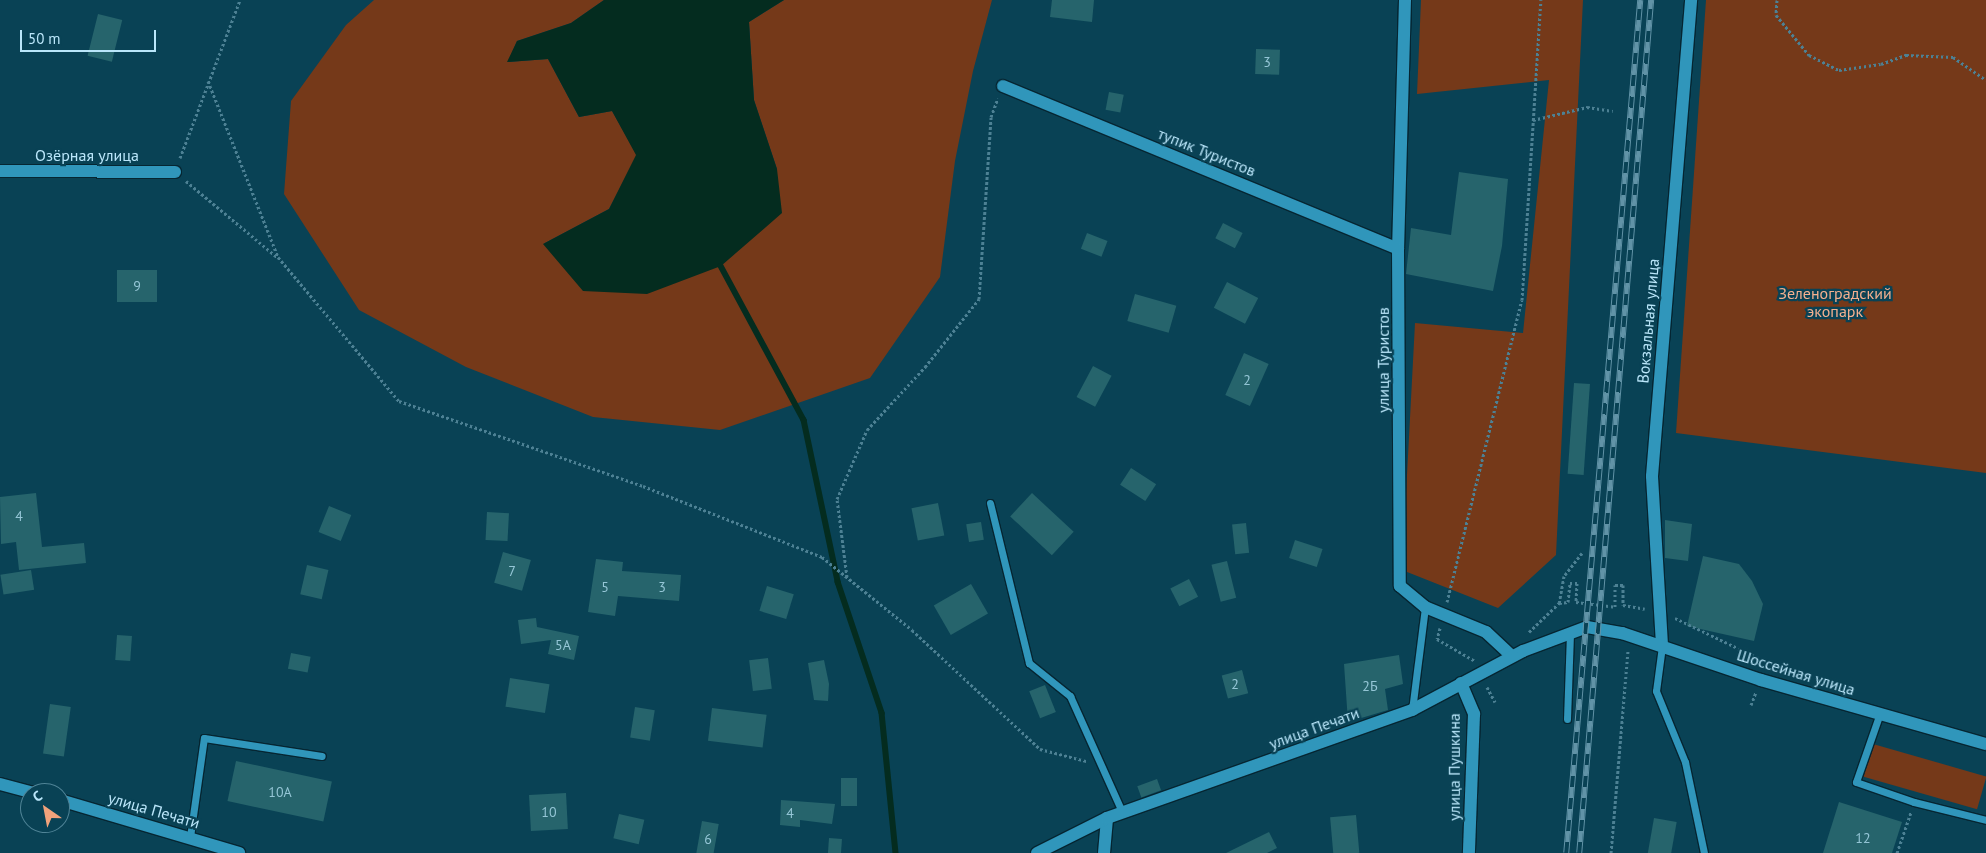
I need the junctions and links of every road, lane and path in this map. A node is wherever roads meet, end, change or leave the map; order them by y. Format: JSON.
{"nodes":[{"id":1,"x":240,"y":0,"type":"edge"},
{"id":2,"x":1405,"y":0,"type":"edge"},
{"id":3,"x":1541,"y":0,"type":"edge"},
{"id":4,"x":1691,"y":0,"type":"edge"},
{"id":5,"x":1777,"y":0,"type":"edge"},
{"id":6,"x":1986,"y":80,"type":"edge"},
{"id":7,"x":208,"y":81,"type":"junction"},
{"id":8,"x":1003,"y":86,"type":"joint"},
{"id":9,"x":1613,"y":111,"type":"dead end"},
{"id":10,"x":1533,"y":120,"type":"junction"},
{"id":11,"x":0,"y":171,"type":"edge"},
{"id":12,"x":175,"y":172,"type":"junction"},
{"id":13,"x":1398,"y":249,"type":"junction"},
{"id":14,"x":278,"y":257,"type":"junction"},
{"id":15,"x":990,"y":503,"type":"dead end"},
{"id":16,"x":1582,"y":554,"type":"dead end"},
{"id":17,"x":848,"y":578,"type":"junction"},
{"id":18,"x":1425,"y":607,"type":"junction"},
{"id":19,"x":1660,"y":610,"type":"junction"},
{"id":20,"x":1444,"y":614,"type":"junction"},
{"id":21,"x":1598,"y":628,"type":"joint"},
{"id":22,"x":1570,"y":632,"type":"junction"},
{"id":23,"x":1628,"y":644,"type":"dead end"},
{"id":24,"x":1662,"y":645,"type":"junction"},
{"id":25,"x":1512,"y":656,"type":"junction"},
{"id":26,"x":1480,"y":674,"type":"junction"},
{"id":27,"x":1761,"y":680,"type":"junction"},
{"id":28,"x":1461,"y":683,"type":"junction"},
{"id":29,"x":1495,"y":702,"type":"dead end"},
{"id":30,"x":1751,"y":706,"type":"dead end"},
{"id":31,"x":1412,"y":710,"type":"junction"},
{"id":32,"x":1880,"y":713,"type":"junction"},
{"id":33,"x":1567,"y":719,"type":"dead end"},
{"id":34,"x":1986,"y":744,"type":"edge"},
{"id":35,"x":322,"y":756,"type":"dead end"},
{"id":36,"x":1101,"y":764,"type":"junction"},
{"id":37,"x":0,"y":784,"type":"edge"},
{"id":38,"x":20,"y":789,"type":"edge"},
{"id":39,"x":1914,"y":802,"type":"junction"},
{"id":40,"x":70,"y":803,"type":"edge"},
{"id":41,"x":1123,"y":814,"type":"junction"},
{"id":42,"x":1107,"y":818,"type":"junction"},
{"id":43,"x":1986,"y":820,"type":"edge"},
{"id":44,"x":190,"y":837,"type":"junction"},
{"id":45,"x":239,"y":853,"type":"edge"},
{"id":46,"x":1037,"y":853,"type":"edge"},
{"id":47,"x":1104,"y":853,"type":"edge"},
{"id":48,"x":1469,"y":853,"type":"edge"},
{"id":49,"x":1611,"y":853,"type":"edge"},
{"id":50,"x":1704,"y":853,"type":"edge"},
{"id":51,"x":1897,"y":853,"type":"edge"}],
"edges":[{"from":1,"to":7,"type":"path"},
{"from":2,"to":13,"type":"street","name":"улица Туристов"},
{"from":3,"to":10,"type":"path"},
{"from":4,"to":19,"type":"street","name":"Вокзальная улица"},
{"from":5,"to":6,"type":"path"},
{"from":7,"to":12,"type":"path"},
{"from":7,"to":14,"type":"path"},
{"from":8,"to":13,"type":"street","name":"тупик Туристов"},
{"from":8,"to":17,"type":"path"},
{"from":9,"to":10,"type":"path"},
{"from":10,"to":20,"type":"path"},
{"from":11,"to":12,"type":"street","name":"Озёрная улица"},
{"from":12,"to":14,"type":"path"},
{"from":13,"to":18,"type":"street","name":"улица Туристов"},
{"from":14,"to":17,"type":"path"},
{"from":15,"to":36,"type":"lane"},
{"from":16,"to":19,"type":"path"},
{"from":17,"to":36,"type":"path"},
{"from":18,"to":20,"type":"street","name":"улица Туристов"},
{"from":18,"to":31,"type":"lane"},
{"from":19,"to":24,"type":"street","name":"Вокзальная улица"},
{"from":19,"to":27,"type":"path"},
{"from":20,"to":25,"type":"street","name":"улица Туристов"},
{"from":20,"to":26,"type":"path"},
{"from":21,"to":22,"type":"street","name":"улица Печати"},
{"from":21,"to":24,"type":"street","name":"Шоссейная улица"},
{"from":22,"to":25,"type":"street","name":"улица Печати"},
{"from":22,"to":33,"type":"lane"},
{"from":23,"to":49,"type":"path"},
{"from":24,"to":27,"type":"street","name":"Шоссейная улица"},
{"from":24,"to":50,"type":"lane"},
{"from":25,"to":26,"type":"street","name":"улица Печати"},
{"from":26,"to":28,"type":"street","name":"улица Печати"},
{"from":26,"to":29,"type":"path"},
{"from":27,"to":30,"type":"path"},
{"from":27,"to":32,"type":"street","name":"Шоссейная улица"},
{"from":28,"to":31,"type":"street","name":"улица Печати"},
{"from":28,"to":48,"type":"street","name":"улица Пушкина"},
{"from":31,"to":41,"type":"street","name":"улица Печати"},
{"from":32,"to":34,"type":"street","name":"Шоссейная улица"},
{"from":32,"to":39,"type":"lane"},
{"from":35,"to":44,"type":"lane"},
{"from":36,"to":41,"type":"lane"},
{"from":37,"to":38,"type":"street"},
{"from":39,"to":43,"type":"lane"},
{"from":39,"to":51,"type":"path"},
{"from":40,"to":44,"type":"street","name":"улица Печати"},
{"from":41,"to":42,"type":"street","name":"улица Печати"},
{"from":42,"to":46,"type":"street","name":"улица Печати"},
{"from":42,"to":47,"type":"street"},
{"from":44,"to":45,"type":"street","name":"улица Печати"}]}
